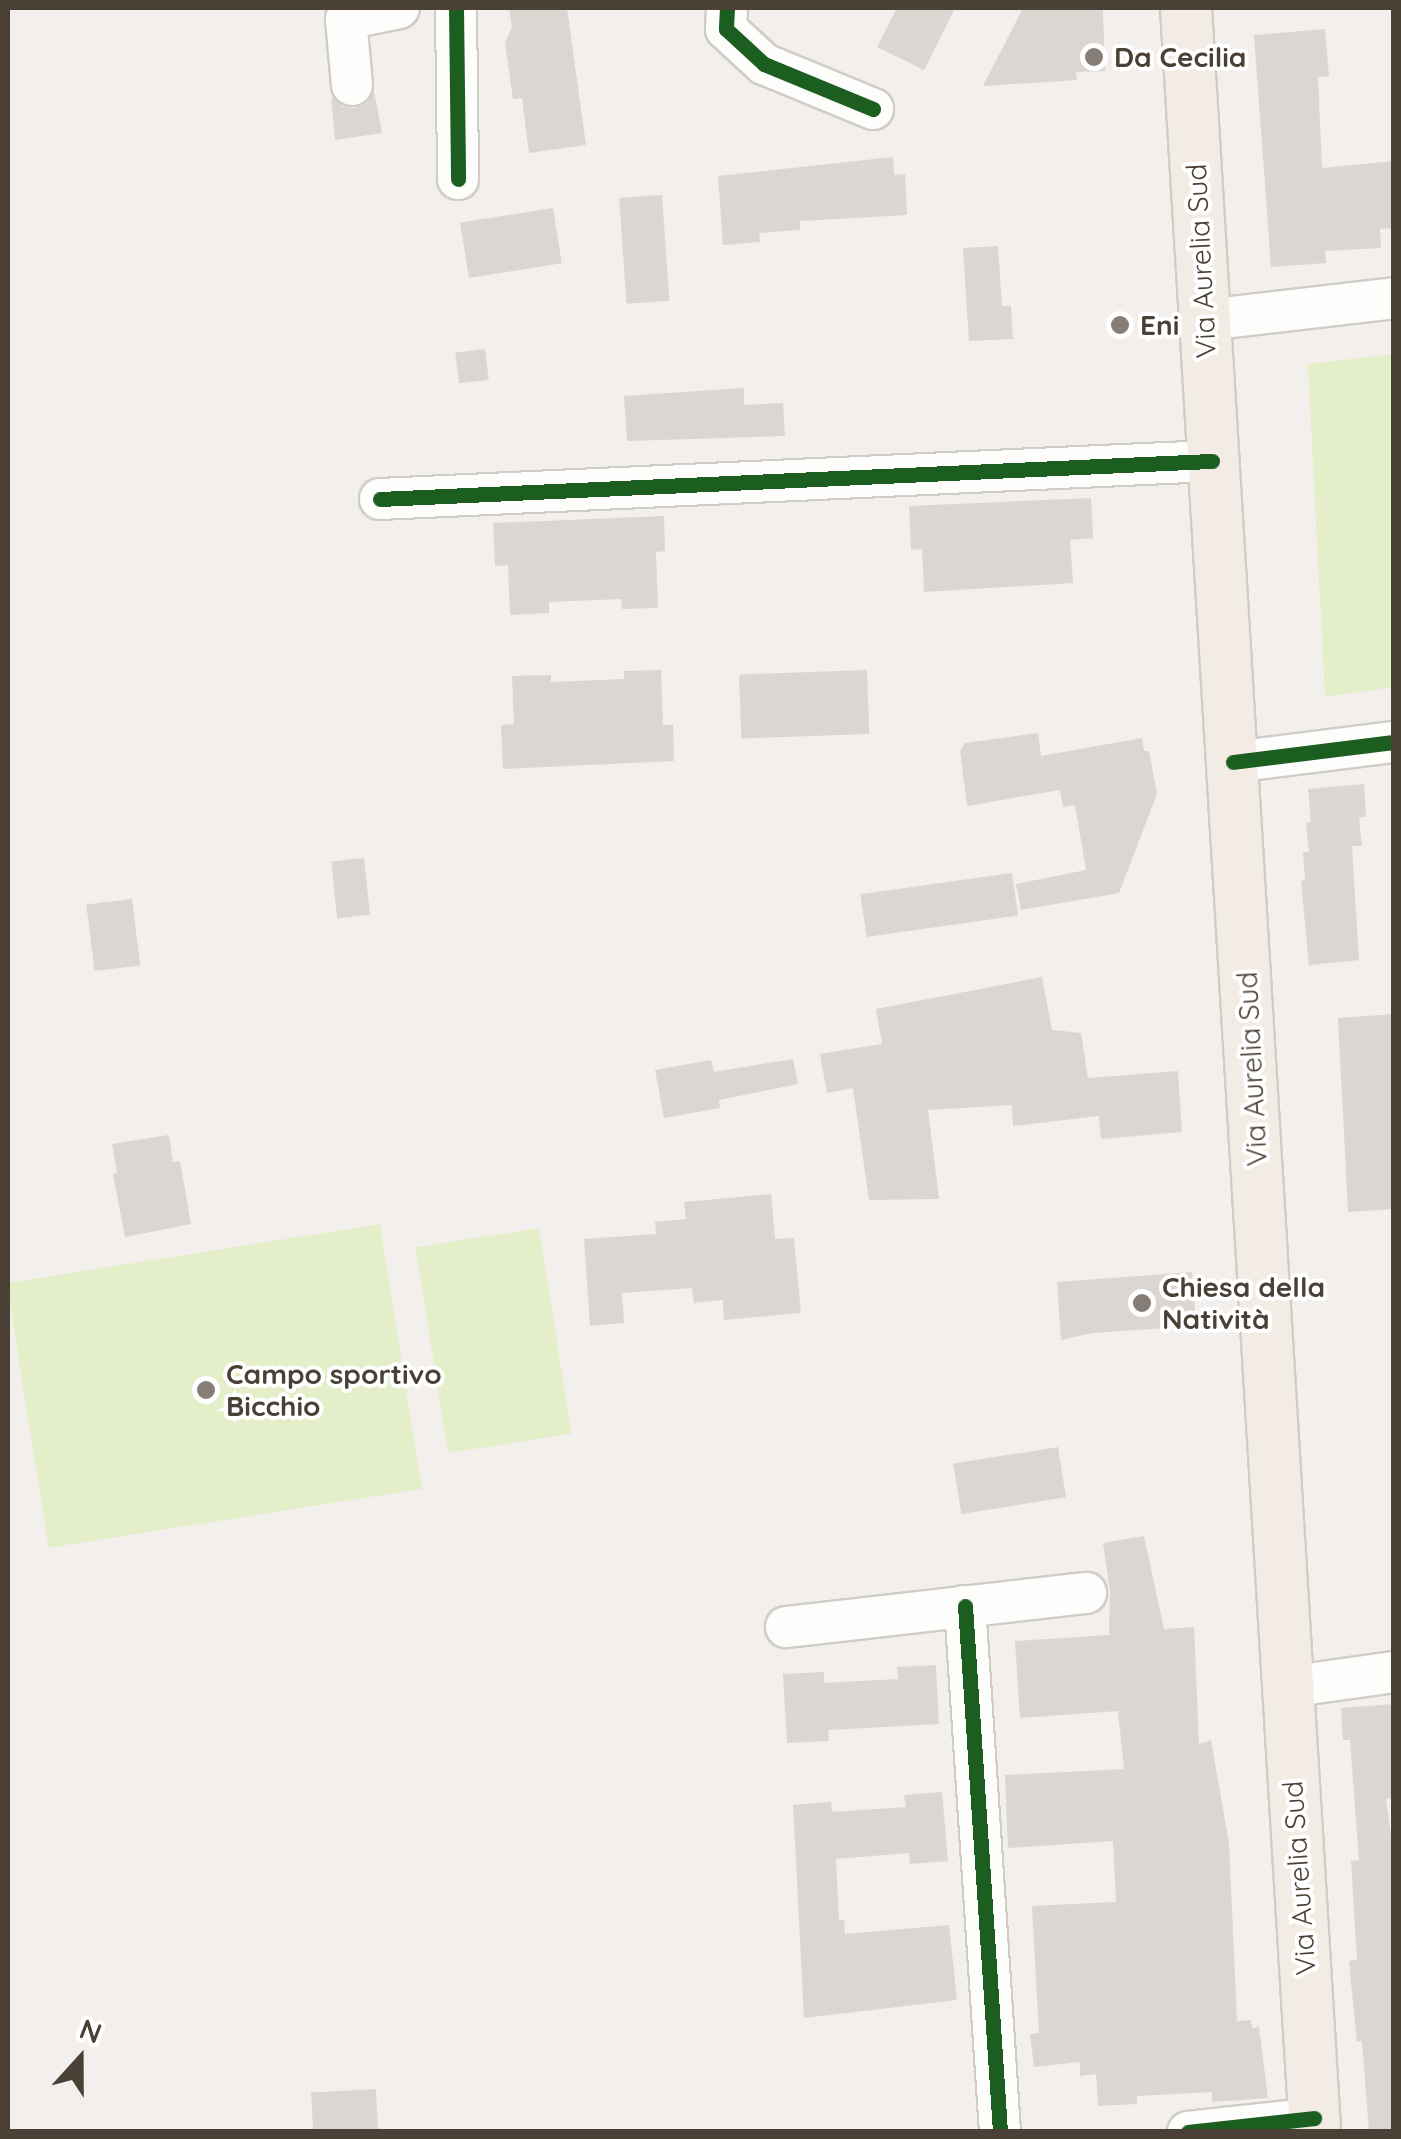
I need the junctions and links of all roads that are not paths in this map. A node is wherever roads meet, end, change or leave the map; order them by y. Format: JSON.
{"nodes":[{"id":1,"x":398,"y":8,"type":"edge"},
{"id":2,"x":456,"y":8,"type":"edge"},
{"id":3,"x":727,"y":8,"type":"edge"},
{"id":4,"x":1186,"y":8,"type":"edge"},
{"id":5,"x":352,"y":84,"type":"dead end"},
{"id":6,"x":874,"y":109,"type":"dead end"},
{"id":7,"x":458,"y":179,"type":"dead end"},
{"id":8,"x":1394,"y":298,"type":"edge"},
{"id":9,"x":1205,"y":320,"type":"junction"},
{"id":10,"x":1212,"y":460,"type":"junction"},
{"id":11,"x":380,"y":498,"type":"dead end"},
{"id":12,"x":1394,"y":742,"type":"edge"},
{"id":13,"x":1233,"y":762,"type":"junction"},
{"id":14,"x":1086,"y":1594,"type":"dead end"},
{"id":15,"x":965,"y":1606,"type":"junction"},
{"id":16,"x":786,"y":1627,"type":"dead end"},
{"id":17,"x":1394,"y":1672,"type":"edge"},
{"id":18,"x":1287,"y":1687,"type":"junction"},
{"id":19,"x":1315,"y":2124,"type":"edge"},
{"id":20,"x":1000,"y":2132,"type":"edge"},
{"id":21,"x":1188,"y":2132,"type":"edge"}],
"edges":[{"from":1,"to":5,"type":"street"},
{"from":2,"to":7,"type":"street"},
{"from":3,"to":6,"type":"street"},
{"from":4,"to":9,"type":"main road","name":"Via Aurelia Sud"},
{"from":8,"to":9,"type":"street"},
{"from":9,"to":10,"type":"main road","name":"Via Aurelia Sud"},
{"from":10,"to":11,"type":"street"},
{"from":10,"to":13,"type":"main road","name":"Via Aurelia Sud"},
{"from":12,"to":13,"type":"street"},
{"from":13,"to":18,"type":"main road","name":"Via Aurelia Sud"},
{"from":14,"to":15,"type":"street"},
{"from":15,"to":16,"type":"street"},
{"from":15,"to":20,"type":"street"},
{"from":17,"to":18,"type":"street"},
{"from":18,"to":19,"type":"main road","name":"Via Aurelia Sud"},
{"from":19,"to":21,"type":"street"}]}
